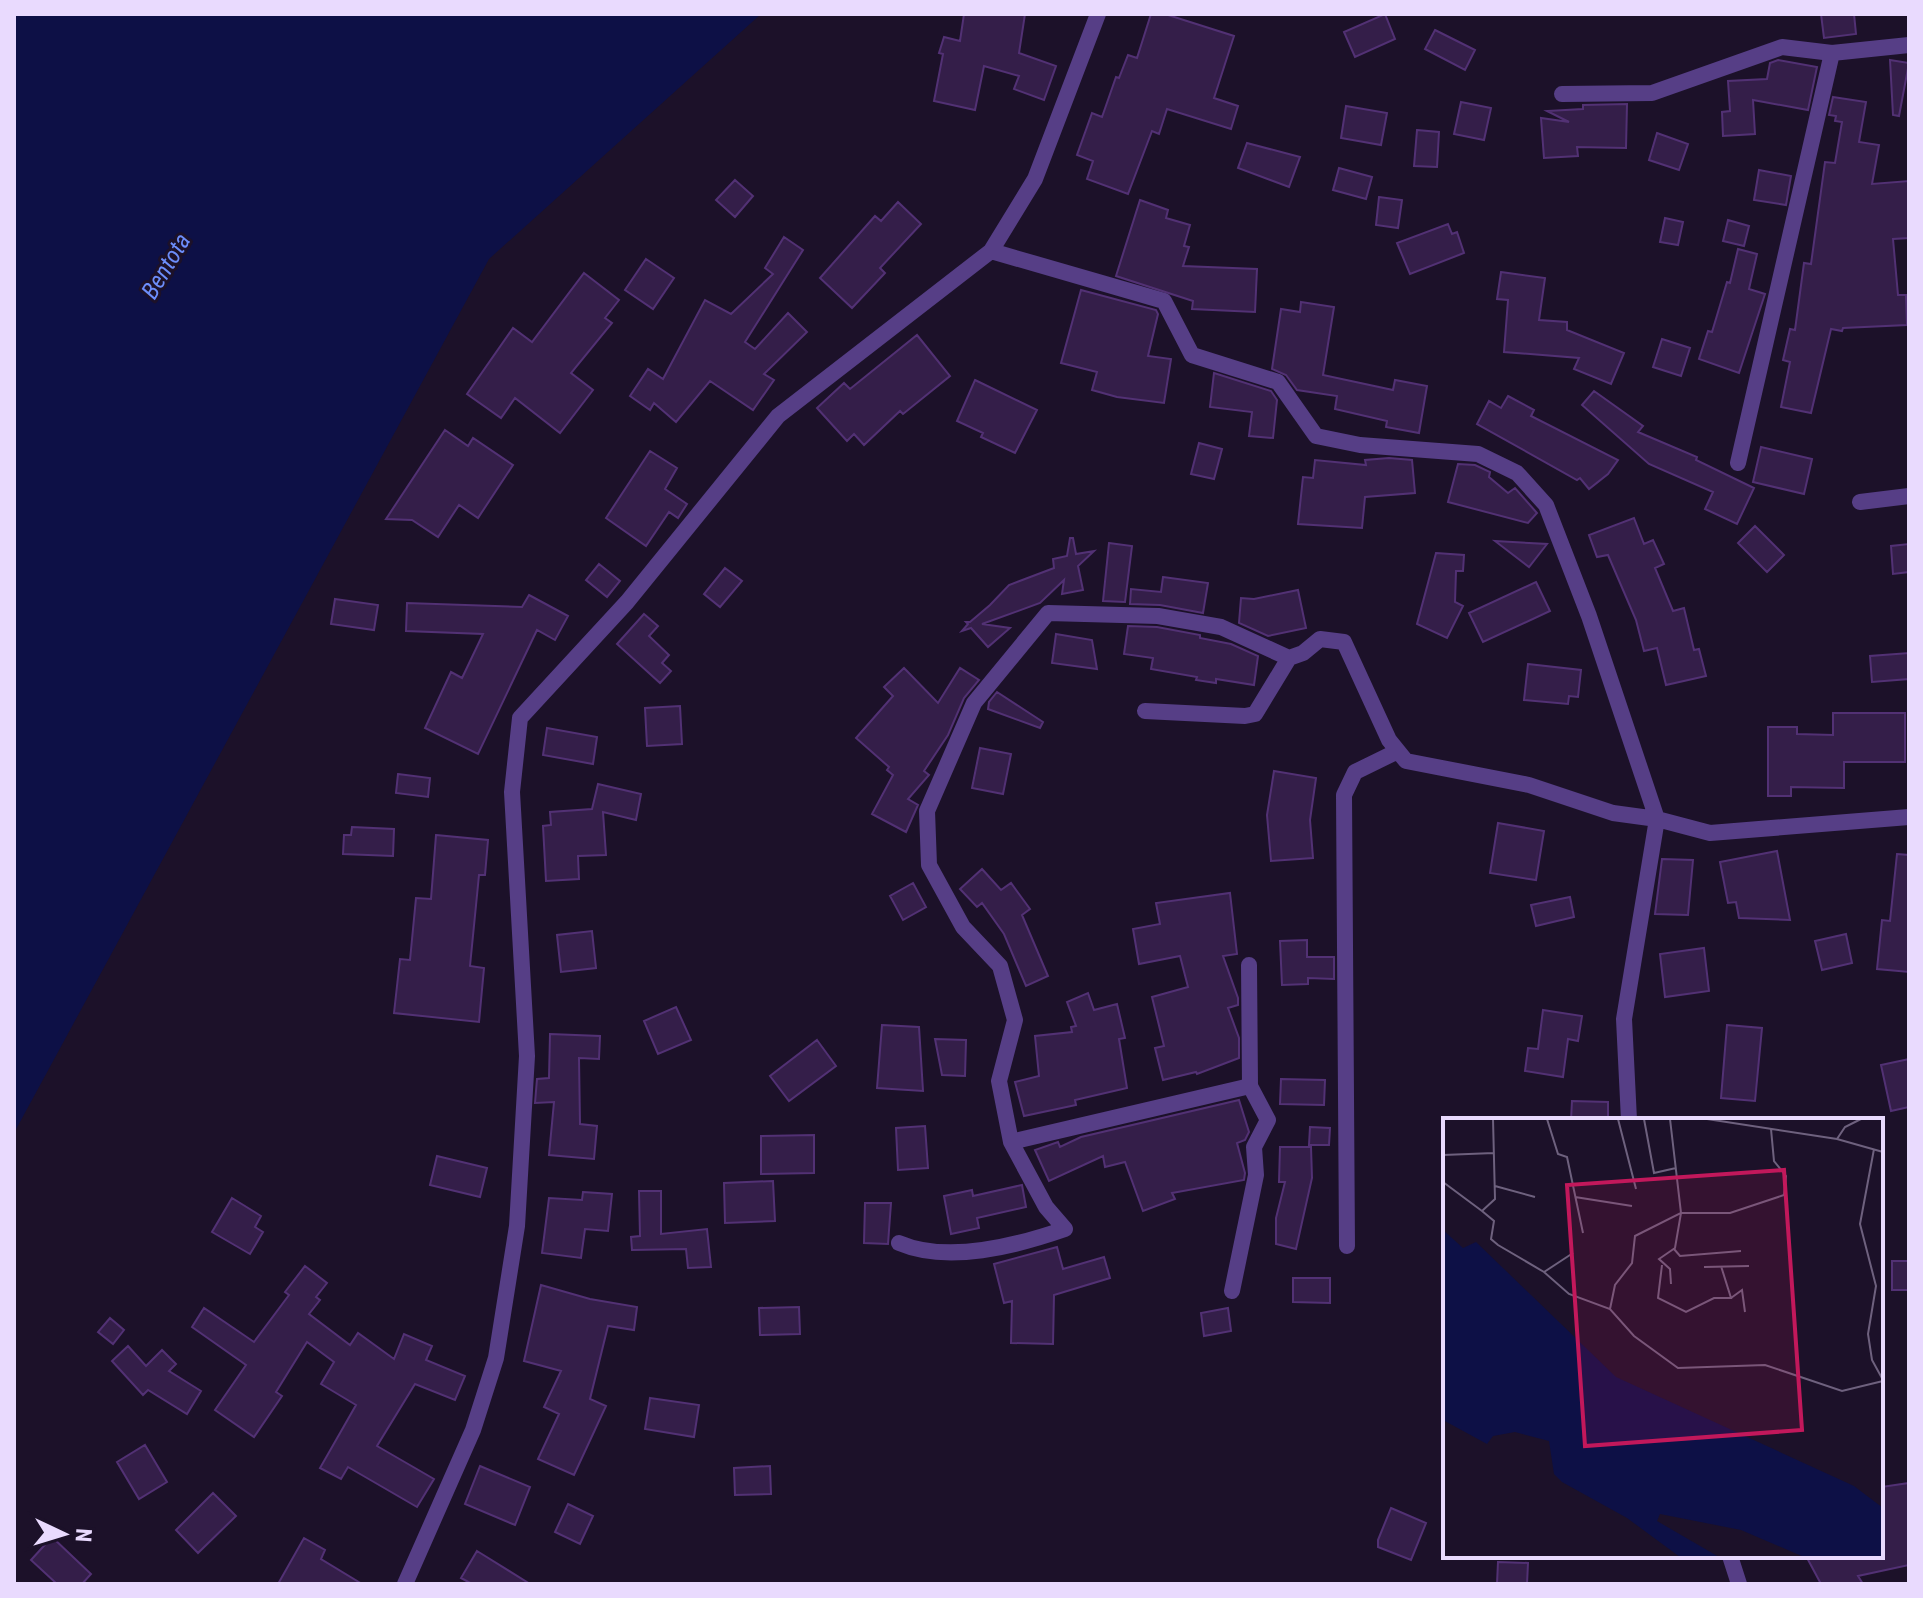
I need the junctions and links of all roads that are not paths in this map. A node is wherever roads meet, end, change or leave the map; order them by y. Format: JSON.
{"nodes":[{"id":1,"x":1098,"y":14,"type":"edge"},
{"id":2,"x":1909,"y":45,"type":"edge"},
{"id":3,"x":1832,"y":53,"type":"junction"},
{"id":4,"x":1562,"y":94,"type":"dead end"},
{"id":5,"x":991,"y":251,"type":"junction"},
{"id":6,"x":1738,"y":463,"type":"dead end"},
{"id":7,"x":1909,"y":496,"type":"edge"},
{"id":8,"x":1860,"y":502,"type":"dead end"},
{"id":9,"x":1289,"y":658,"type":"junction"},
{"id":10,"x":1145,"y":711,"type":"dead end"},
{"id":11,"x":1398,"y":751,"type":"junction"},
{"id":12,"x":1909,"y":817,"type":"edge"},
{"id":13,"x":1657,"y":819,"type":"junction"},
{"id":14,"x":1249,"y":965,"type":"dead end"},
{"id":15,"x":1250,"y":1086,"type":"junction"},
{"id":16,"x":1629,"y":1118,"type":"edge"},
{"id":17,"x":1011,"y":1142,"type":"junction"},
{"id":18,"x":899,"y":1243,"type":"dead end"},
{"id":19,"x":1347,"y":1246,"type":"dead end"},
{"id":20,"x":1232,"y":1291,"type":"dead end"},
{"id":21,"x":1731,"y":1558,"type":"edge"},
{"id":22,"x":405,"y":1584,"type":"edge"},
{"id":23,"x":1739,"y":1584,"type":"edge"}],
"edges":[{"from":1,"to":5,"type":"street"},
{"from":2,"to":3,"type":"street"},
{"from":3,"to":4,"type":"street"},
{"from":3,"to":6,"type":"street"},
{"from":5,"to":13,"type":"street"},
{"from":5,"to":22,"type":"street"},
{"from":7,"to":8,"type":"street"},
{"from":9,"to":10,"type":"street"},
{"from":9,"to":11,"type":"street"},
{"from":9,"to":17,"type":"street"},
{"from":11,"to":13,"type":"street"},
{"from":11,"to":19,"type":"street"},
{"from":12,"to":13,"type":"street"},
{"from":13,"to":16,"type":"street"},
{"from":14,"to":15,"type":"street"},
{"from":15,"to":17,"type":"street"},
{"from":15,"to":20,"type":"street"},
{"from":17,"to":18,"type":"street"},
{"from":21,"to":23,"type":"street"}]}
